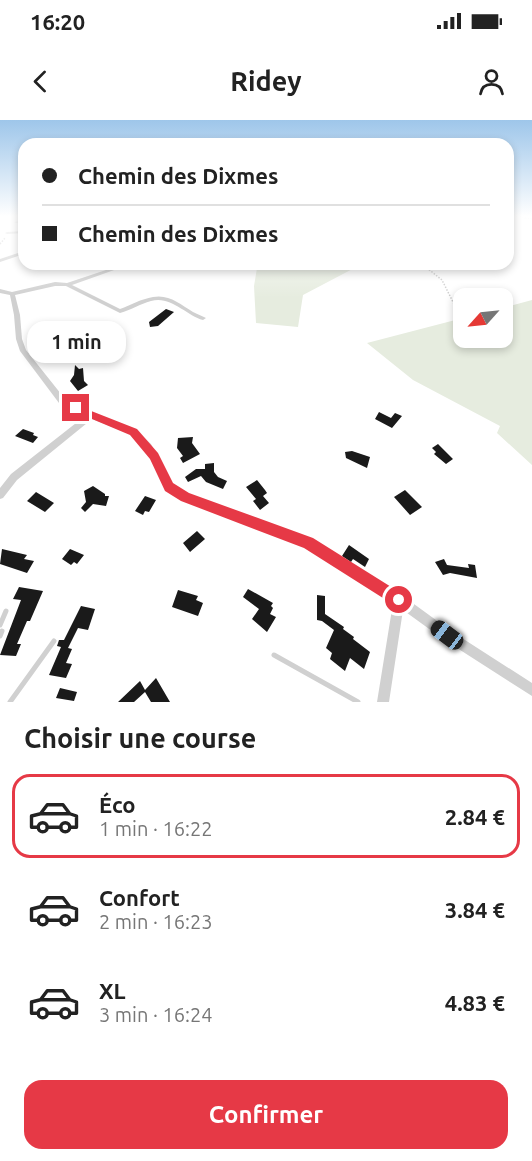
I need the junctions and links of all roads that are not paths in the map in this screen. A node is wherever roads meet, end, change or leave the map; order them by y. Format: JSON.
{"nodes":[{"id":1,"x":18,"y":254,"type":"edge"},
{"id":2,"x":0,"y":261,"type":"edge"},
{"id":3,"x":111,"y":270,"type":"edge"},
{"id":4,"x":67,"y":285,"type":"junction"},
{"id":5,"x":0,"y":291,"type":"edge"},
{"id":6,"x":12,"y":294,"type":"junction"},
{"id":7,"x":204,"y":318,"type":"dead end"},
{"id":8,"x":91,"y":416,"type":"junction"},
{"id":9,"x":0,"y":495,"type":"edge"},
{"id":10,"x":399,"y":600,"type":"junction"},
{"id":11,"x":6,"y":611,"type":"dead end"},
{"id":12,"x":1,"y":630,"type":"edge"},
{"id":13,"x":54,"y":641,"type":"dead end"},
{"id":14,"x":274,"y":655,"type":"dead end"},
{"id":15,"x":532,"y":690,"type":"edge"},
{"id":16,"x":10,"y":702,"type":"edge"},
{"id":17,"x":358,"y":702,"type":"edge"},
{"id":18,"x":383,"y":702,"type":"edge"}],
"edges":[{"from":1,"to":2,"type":"street"},
{"from":3,"to":4,"type":"street"},
{"from":4,"to":6,"type":"street"},
{"from":4,"to":7,"type":"street"},
{"from":5,"to":6,"type":"street"},
{"from":6,"to":8,"type":"street"},
{"from":8,"to":9,"type":"street"},
{"from":8,"to":10,"type":"street"},
{"from":10,"to":15,"type":"street"},
{"from":10,"to":18,"type":"street"},
{"from":11,"to":12,"type":"lane"},
{"from":13,"to":16,"type":"lane"},
{"from":14,"to":17,"type":"lane"}]}
